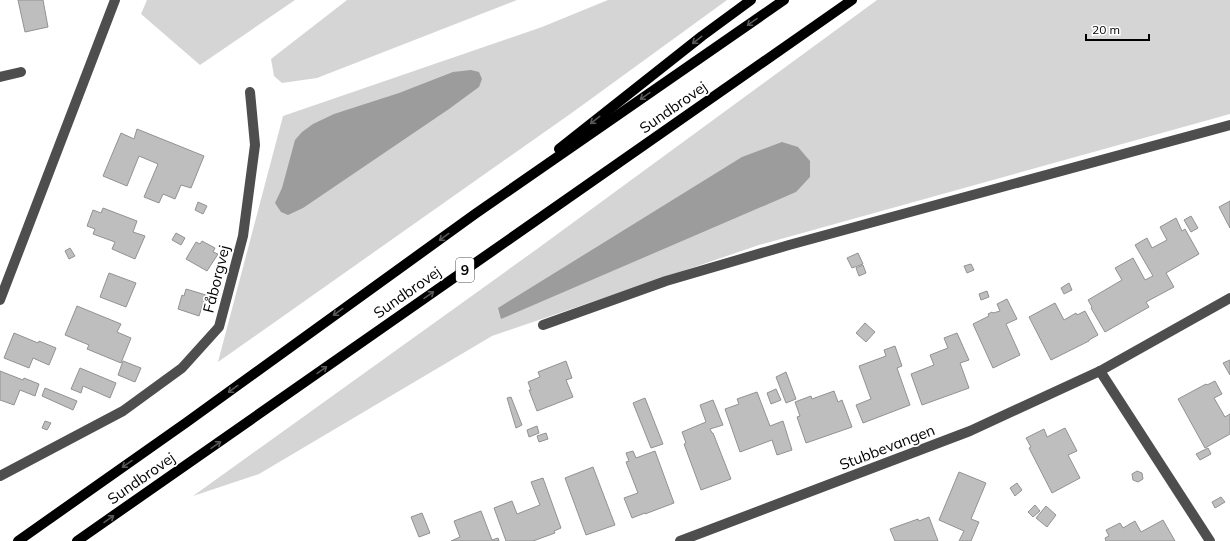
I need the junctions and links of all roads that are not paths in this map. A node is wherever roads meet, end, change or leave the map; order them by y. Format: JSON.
{"nodes":[{"id":1,"x":115,"y":0,"type":"edge"},
{"id":2,"x":751,"y":0,"type":"edge"},
{"id":3,"x":784,"y":0,"type":"edge"},
{"id":4,"x":852,"y":0,"type":"edge"},
{"id":5,"x":21,"y":72,"type":"dead end"},
{"id":6,"x":0,"y":77,"type":"edge"},
{"id":7,"x":250,"y":92,"type":"dead end"},
{"id":8,"x":1230,"y":125,"type":"edge"},
{"id":9,"x":476,"y":214,"type":"junction"},
{"id":10,"x":1230,"y":298,"type":"edge"},
{"id":11,"x":0,"y":300,"type":"edge"},
{"id":12,"x":543,"y":325,"type":"dead end"},
{"id":13,"x":1100,"y":371,"type":"junction"},
{"id":14,"x":0,"y":476,"type":"edge"},
{"id":15,"x":18,"y":541,"type":"edge"},
{"id":16,"x":77,"y":541,"type":"edge"},
{"id":17,"x":680,"y":541,"type":"edge"},
{"id":18,"x":1210,"y":541,"type":"edge"}],
"edges":[{"from":1,"to":11,"type":"street"},
{"from":2,"to":9,"type":"main road","one_way":true},
{"from":3,"to":9,"type":"main road","name":"Sundbrovej","one_way":true},
{"from":16,"to":4,"type":"main road","name":"Sundbrovej","number":"9","one_way":true},
{"from":5,"to":6,"type":"street"},
{"from":7,"to":14,"type":"street","name":"Fåborgvej"},
{"from":8,"to":12,"type":"street"},
{"from":9,"to":15,"type":"main road","name":"Sundbrovej","one_way":true},
{"from":10,"to":13,"type":"street","name":"Stubbevangen"},
{"from":13,"to":17,"type":"street","name":"Stubbevangen"},
{"from":13,"to":18,"type":"street"}]}
